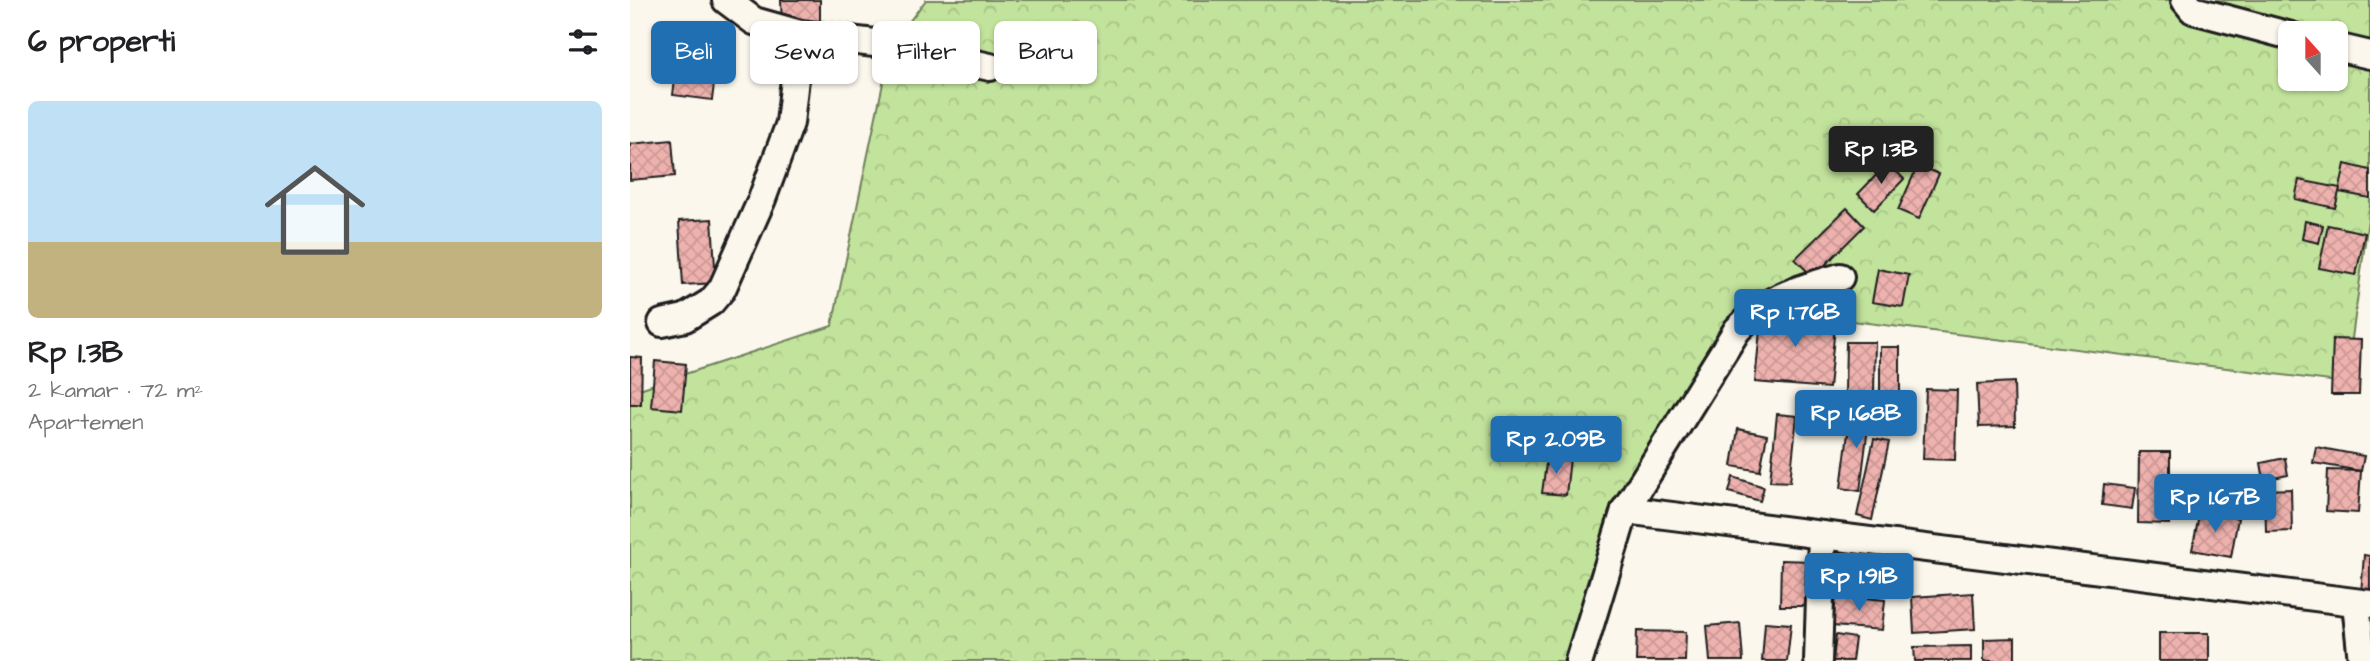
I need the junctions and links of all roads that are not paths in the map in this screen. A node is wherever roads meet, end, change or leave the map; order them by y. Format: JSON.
{"nodes":[{"id":1,"x":726,"y":0,"type":"edge"},
{"id":2,"x":2185,"y":0,"type":"edge"},
{"id":3,"x":754,"y":21,"type":"edge"},
{"id":4,"x":2278,"y":33,"type":"edge"},
{"id":5,"x":858,"y":41,"type":"edge"},
{"id":6,"x":2348,"y":50,"type":"edge"},
{"id":7,"x":2370,"y":55,"type":"edge"},
{"id":8,"x":990,"y":67,"type":"dead end"},
{"id":9,"x":794,"y":84,"type":"edge"},
{"id":10,"x":1840,"y":277,"type":"dead end"},
{"id":11,"x":662,"y":323,"type":"dead end"},
{"id":12,"x":1625,"y":510,"type":"junction"},
{"id":13,"x":1822,"y":535,"type":"junction"},
{"id":14,"x":2363,"y":603,"type":"edge"},
{"id":15,"x":1579,"y":661,"type":"edge"},
{"id":16,"x":1818,"y":661,"type":"edge"},
{"id":17,"x":2362,"y":661,"type":"edge"}],
"edges":[{"from":1,"to":3,"type":"street"},
{"from":2,"to":4,"type":"street"},
{"from":5,"to":8,"type":"street"},
{"from":6,"to":7,"type":"street"},
{"from":9,"to":11,"type":"street"},
{"from":10,"to":12,"type":"street"},
{"from":12,"to":13,"type":"street"},
{"from":12,"to":15,"type":"street"},
{"from":13,"to":14,"type":"street"},
{"from":13,"to":16,"type":"street"},
{"from":14,"to":17,"type":"street"}]}
